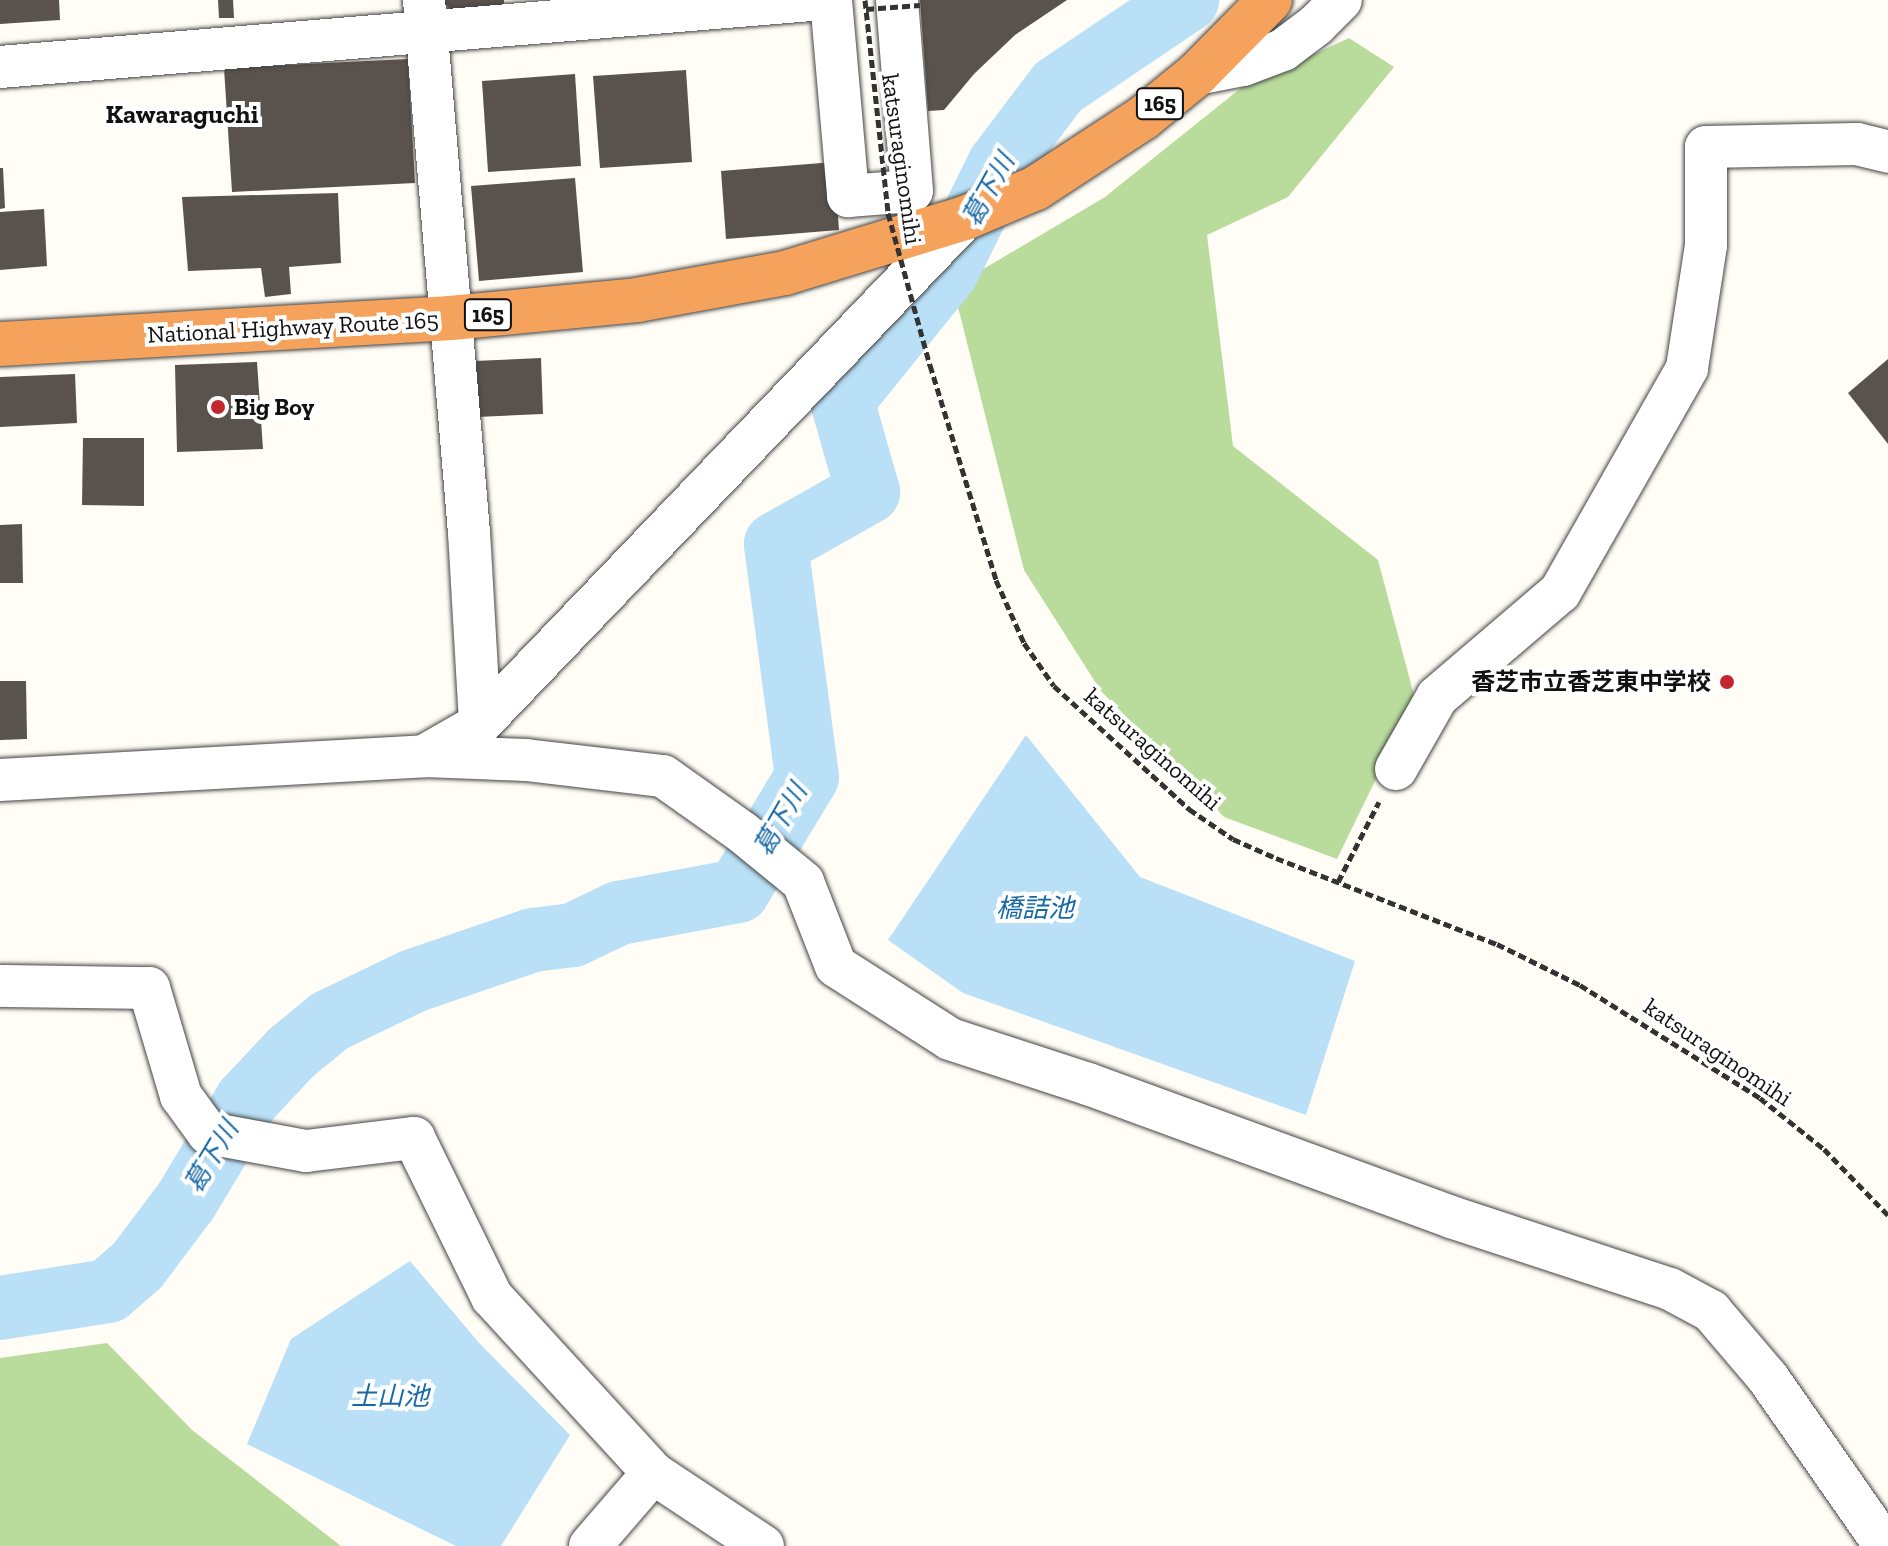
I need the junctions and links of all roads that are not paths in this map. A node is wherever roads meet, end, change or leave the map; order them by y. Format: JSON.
{"nodes":[{"id":1,"x":812,"y":0,"type":"edge"},
{"id":2,"x":1270,"y":0,"type":"edge"},
{"id":3,"x":1341,"y":0,"type":"edge"},
{"id":4,"x":425,"y":17,"type":"edge"},
{"id":5,"x":0,"y":67,"type":"edge"},
{"id":6,"x":1197,"y":74,"type":"junction"},
{"id":7,"x":1888,"y":152,"type":"edge"},
{"id":8,"x":965,"y":218,"type":"junction"},
{"id":9,"x":451,"y":318,"type":"junction"},
{"id":10,"x":0,"y":344,"type":"edge"},
{"id":11,"x":480,"y":724,"type":"junction"},
{"id":12,"x":424,"y":756,"type":"junction"},
{"id":13,"x":1396,"y":769,"type":"road end"},
{"id":14,"x":0,"y":780,"type":"edge"},
{"id":15,"x":0,"y":986,"type":"edge"},
{"id":16,"x":653,"y":1473,"type":"junction"},
{"id":17,"x":590,"y":1546,"type":"edge"},
{"id":18,"x":763,"y":1546,"type":"edge"},
{"id":19,"x":1885,"y":1546,"type":"edge"}],
"edges":[{"from":1,"to":4,"type":"street"},
{"from":2,"to":6,"type":"highway","name":"National Highway Route 165","number":"165"},
{"from":3,"to":6,"type":"street"},
{"from":4,"to":5,"type":"street"},
{"from":4,"to":9,"type":"street"},
{"from":6,"to":8,"type":"highway","name":"National Highway Route 165","number":"165"},
{"from":7,"to":13,"type":"street"},
{"from":8,"to":9,"type":"highway","name":"National Highway Route 165","number":"165"},
{"from":8,"to":11,"type":"street"},
{"from":9,"to":10,"type":"highway","name":"National Highway Route 165","number":"165"},
{"from":9,"to":11,"type":"street"},
{"from":11,"to":12,"type":"street"},
{"from":12,"to":14,"type":"street"},
{"from":12,"to":19,"type":"street"},
{"from":15,"to":16,"type":"street"},
{"from":16,"to":17,"type":"street"},
{"from":16,"to":18,"type":"street"}]}
